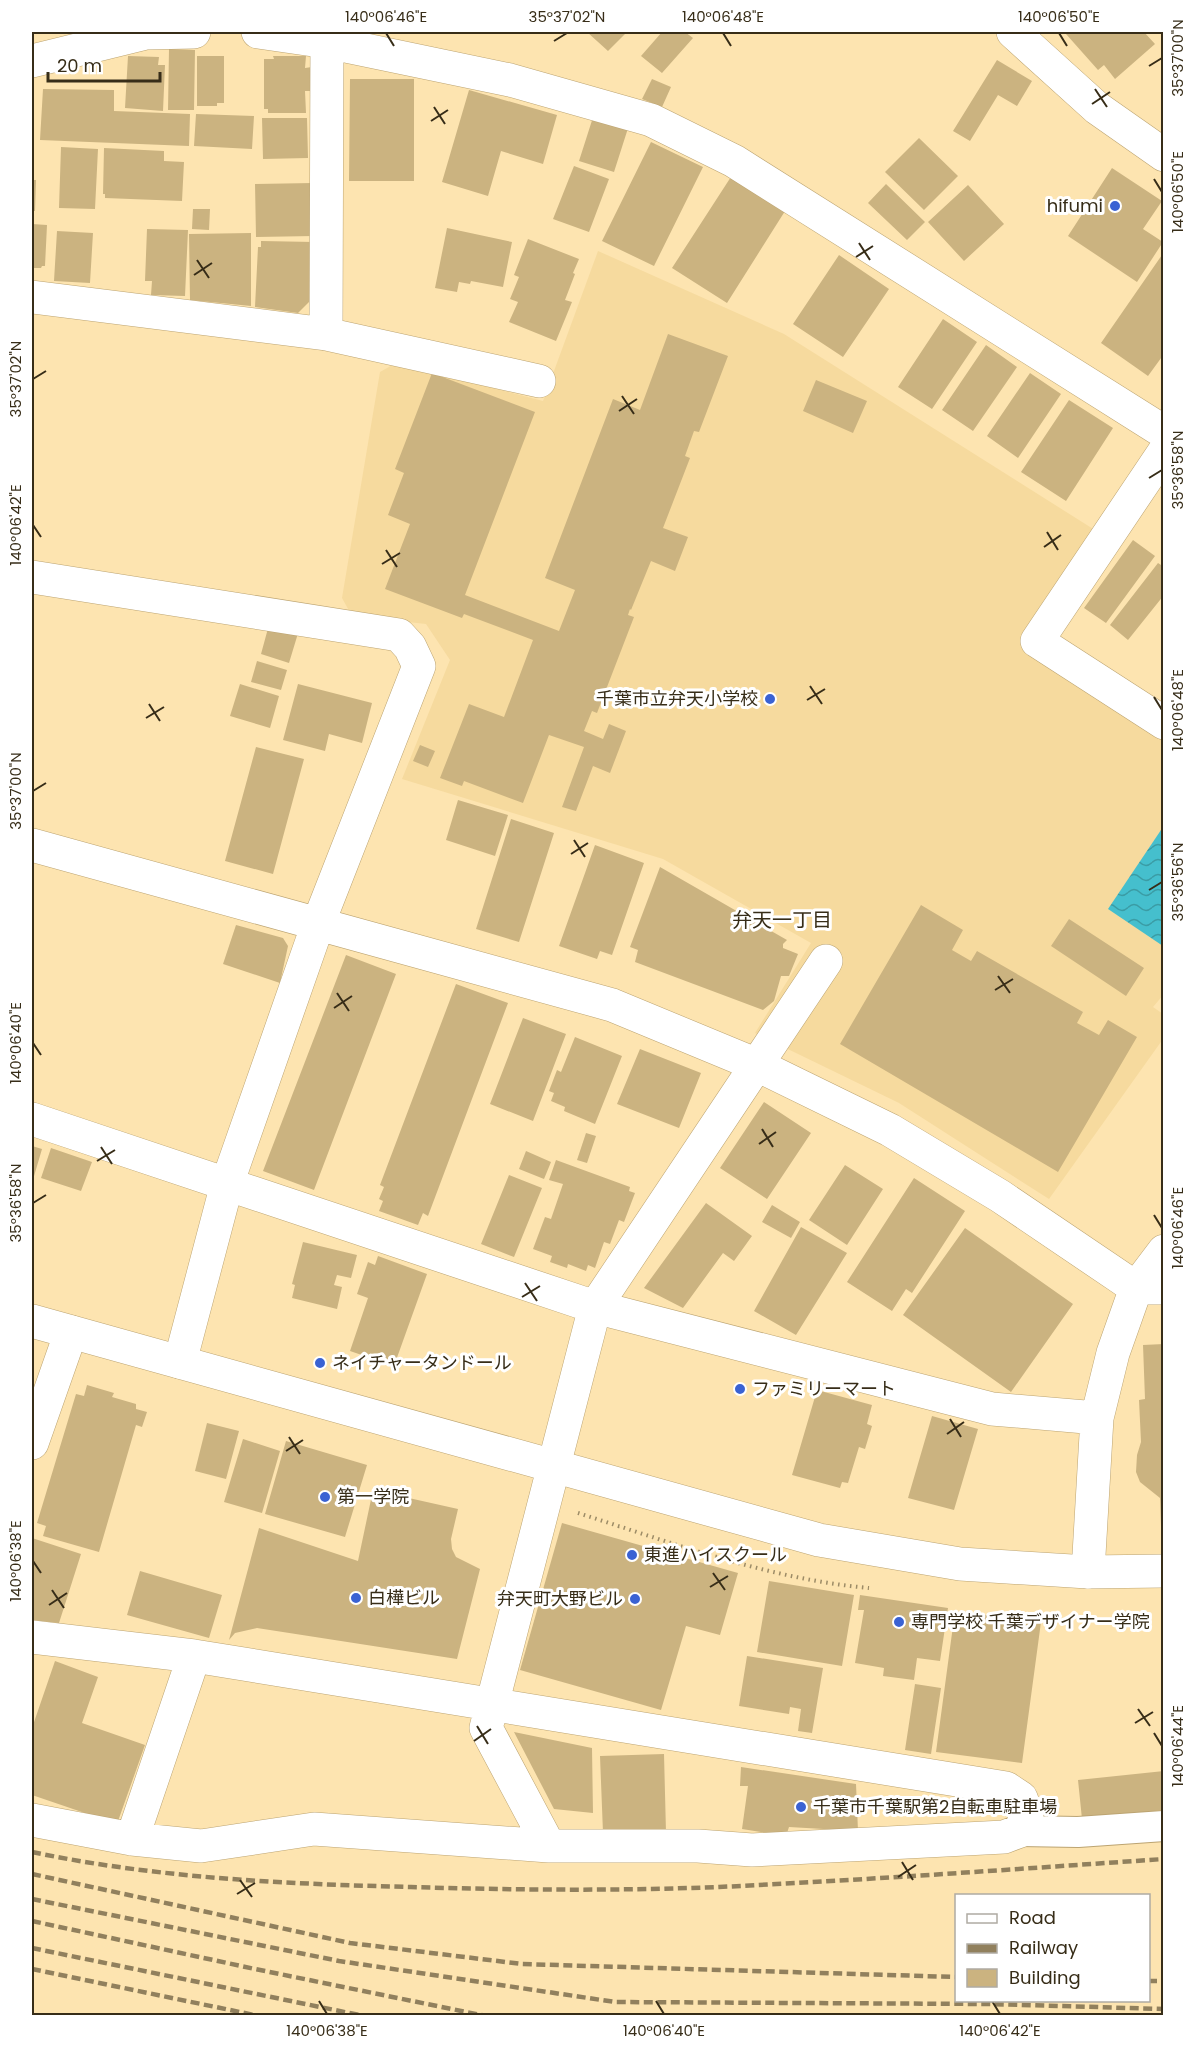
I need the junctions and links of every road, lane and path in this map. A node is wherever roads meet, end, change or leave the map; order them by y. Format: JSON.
{"nodes":[{"id":1,"x":194,"y":32,"type":"edge"},
{"id":2,"x":258,"y":32,"type":"edge"},
{"id":3,"x":1013,"y":32,"type":"edge"},
{"id":4,"x":327,"y":37,"type":"edge"},
{"id":5,"x":32,"y":61,"type":"edge"},
{"id":6,"x":1164,"y":155,"type":"edge"},
{"id":7,"x":32,"y":297,"type":"edge"},
{"id":8,"x":326,"y":334,"type":"junction"},
{"id":9,"x":539,"y":381,"type":"dead end"},
{"id":10,"x":1164,"y":432,"type":"edge"},
{"id":11,"x":1164,"y":452,"type":"edge"},
{"id":12,"x":32,"y":577,"type":"edge"},
{"id":13,"x":1164,"y":723,"type":"edge"},
{"id":14,"x":32,"y":845,"type":"edge"},
{"id":15,"x":318,"y":924,"type":"junction"},
{"id":16,"x":826,"y":961,"type":"dead end"},
{"id":17,"x":757,"y":1065,"type":"junction"},
{"id":18,"x":32,"y":1119,"type":"edge"},
{"id":19,"x":227,"y":1184,"type":"junction"},
{"id":20,"x":1164,"y":1251,"type":"edge"},
{"id":21,"x":1150,"y":1288,"type":"edge"},
{"id":22,"x":595,"y":1307,"type":"junction"},
{"id":23,"x":32,"y":1321,"type":"edge"},
{"id":24,"x":71,"y":1332,"type":"junction"},
{"id":25,"x":180,"y":1362,"type":"junction"},
{"id":26,"x":1097,"y":1418,"type":"junction"},
{"id":27,"x":32,"y":1443,"type":"edge"},
{"id":28,"x":553,"y":1466,"type":"junction"},
{"id":29,"x":1164,"y":1571,"type":"edge"},
{"id":30,"x":1088,"y":1572,"type":"junction"},
{"id":31,"x":32,"y":1637,"type":"edge"},
{"id":32,"x":194,"y":1656,"type":"junction"},
{"id":33,"x":492,"y":1705,"type":"junction"},
{"id":34,"x":32,"y":1820,"type":"edge"},
{"id":35,"x":1164,"y":1826,"type":"edge"},
{"id":36,"x":1020,"y":1831,"type":"junction"},
{"id":37,"x":132,"y":1839,"type":"junction"},
{"id":38,"x":549,"y":1846,"type":"junction"}],
"edges":[{"from":1,"to":5,"type":"street"},
{"from":2,"to":4,"type":"street"},
{"from":3,"to":6,"type":"street"},
{"from":4,"to":8,"type":"street"},
{"from":4,"to":10,"type":"street"},
{"from":7,"to":8,"type":"street"},
{"from":8,"to":9,"type":"street"},
{"from":11,"to":13,"type":"street"},
{"from":12,"to":15,"type":"street"},
{"from":14,"to":15,"type":"street"},
{"from":15,"to":17,"type":"street"},
{"from":15,"to":19,"type":"street"},
{"from":16,"to":17,"type":"street"},
{"from":17,"to":21,"type":"street"},
{"from":17,"to":22,"type":"street"},
{"from":18,"to":19,"type":"street"},
{"from":19,"to":22,"type":"street"},
{"from":19,"to":25,"type":"street"},
{"from":20,"to":21,"type":"street"},
{"from":21,"to":26,"type":"street"},
{"from":22,"to":26,"type":"street"},
{"from":22,"to":28,"type":"street"},
{"from":23,"to":24,"type":"street"},
{"from":24,"to":25,"type":"street"},
{"from":24,"to":27,"type":"street"},
{"from":25,"to":28,"type":"street"},
{"from":26,"to":30,"type":"street"},
{"from":28,"to":30,"type":"street"},
{"from":28,"to":33,"type":"street"},
{"from":29,"to":30,"type":"street"},
{"from":31,"to":32,"type":"street"},
{"from":32,"to":33,"type":"street"},
{"from":32,"to":37,"type":"street"},
{"from":33,"to":36,"type":"street"},
{"from":33,"to":38,"type":"street"},
{"from":34,"to":37,"type":"street"},
{"from":35,"to":36,"type":"street"},
{"from":36,"to":38,"type":"street"},
{"from":37,"to":38,"type":"street"}]}
